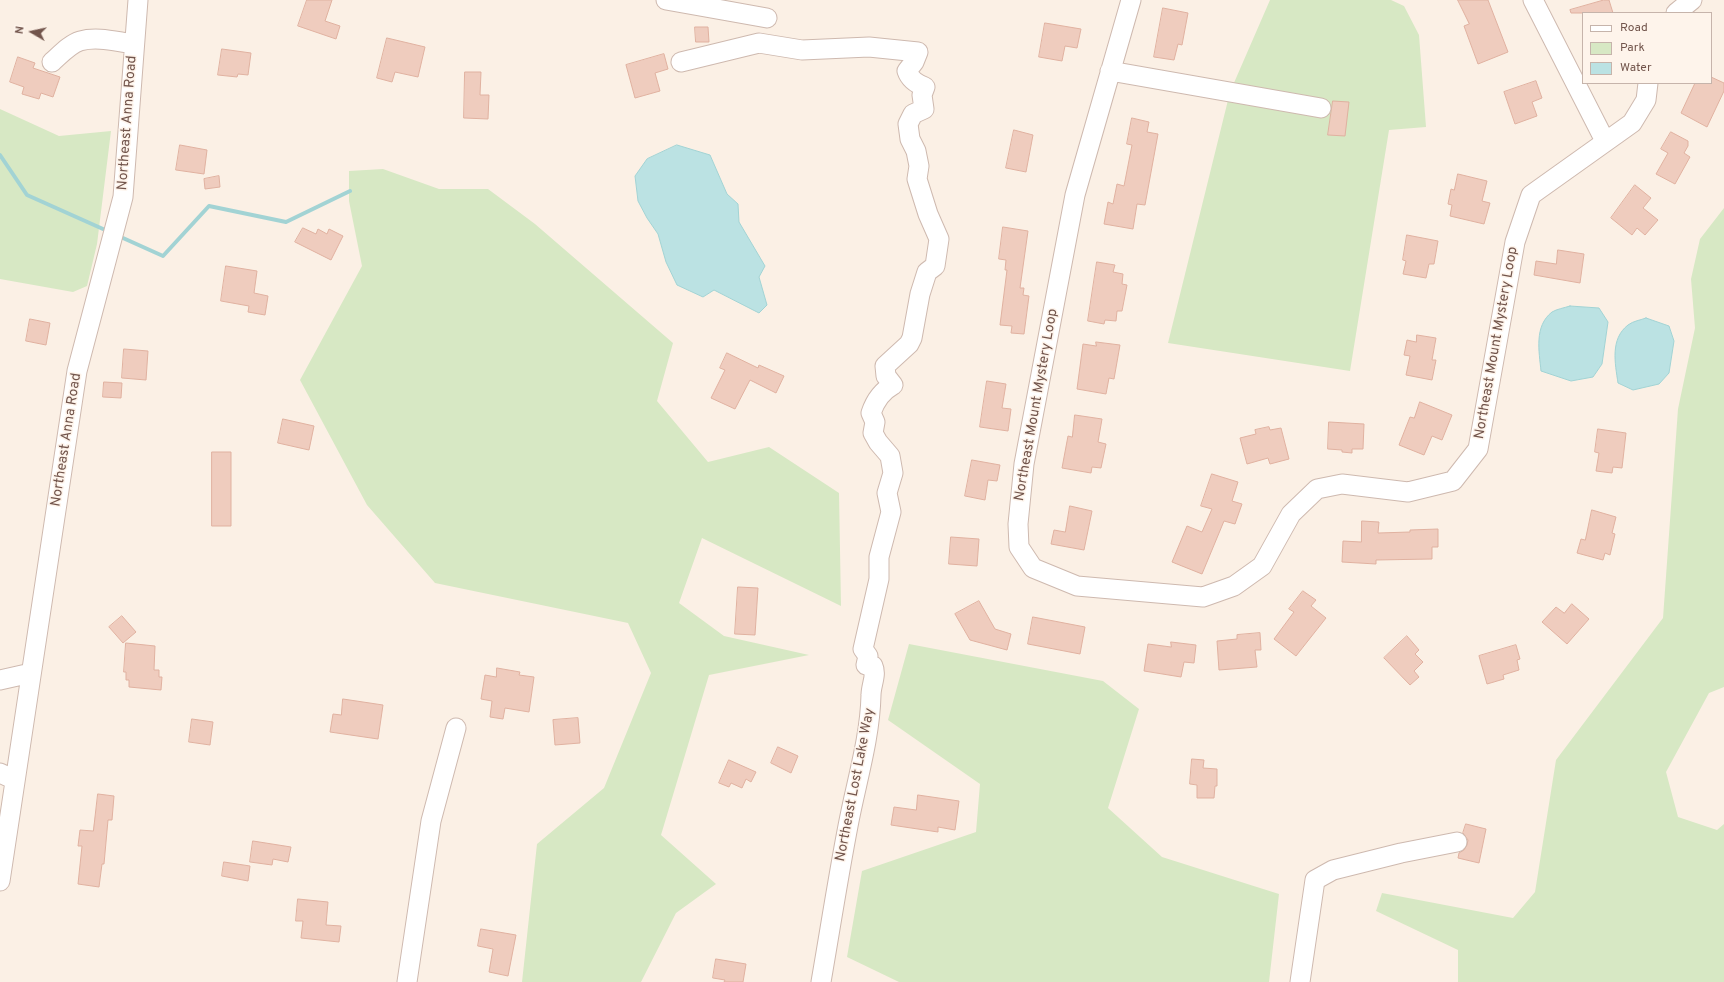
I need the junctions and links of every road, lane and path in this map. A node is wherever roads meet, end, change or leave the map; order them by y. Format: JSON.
{"nodes":[{"id":1,"x":138,"y":0,"type":"edge"},
{"id":2,"x":666,"y":0,"type":"edge"},
{"id":3,"x":1131,"y":0,"type":"edge"},
{"id":4,"x":1532,"y":0,"type":"edge"},
{"id":5,"x":1692,"y":0,"type":"edge"},
{"id":6,"x":1677,"y":12,"type":"edge"},
{"id":7,"x":767,"y":18,"type":"dead end"},
{"id":8,"x":134,"y":44,"type":"junction"},
{"id":9,"x":52,"y":62,"type":"dead end"},
{"id":10,"x":681,"y":62,"type":"dead end"},
{"id":11,"x":1110,"y":70,"type":"junction"},
{"id":12,"x":1648,"y":84,"type":"edge"},
{"id":13,"x":1321,"y":108,"type":"dead end"},
{"id":14,"x":1605,"y":141,"type":"junction"},
{"id":15,"x":31,"y":673,"type":"junction"},
{"id":16,"x":0,"y":680,"type":"edge"},
{"id":17,"x":456,"y":728,"type":"dead end"},
{"id":18,"x":8,"y":776,"type":"edge"},
{"id":19,"x":4,"y":823,"type":"edge"},
{"id":20,"x":1457,"y":842,"type":"dead end"},
{"id":21,"x":0,"y":882,"type":"edge"},
{"id":22,"x":407,"y":982,"type":"edge"},
{"id":23,"x":820,"y":982,"type":"edge"},
{"id":24,"x":1300,"y":982,"type":"edge"}],
"edges":[{"from":1,"to":8,"type":"street","name":"Northeast Anna Road"},
{"from":2,"to":7,"type":"street"},
{"from":3,"to":11,"type":"street","name":"Northeast Mount Mystery Loop"},
{"from":4,"to":14,"type":"street"},
{"from":5,"to":6,"type":"street"},
{"from":8,"to":9,"type":"street"},
{"from":8,"to":15,"type":"street","name":"Northeast Anna Road"},
{"from":10,"to":23,"type":"street","name":"Northeast Lost Lake Way"},
{"from":11,"to":13,"type":"street"},
{"from":11,"to":14,"type":"street","name":"Northeast Mount Mystery Loop"},
{"from":12,"to":14,"type":"street","name":"Northeast Mount Mystery Loop"},
{"from":15,"to":16,"type":"street"},
{"from":15,"to":18,"type":"street","name":"Northeast Anna Road"},
{"from":17,"to":22,"type":"street"},
{"from":18,"to":19,"type":"street","name":"Northeast Anna Road"},
{"from":19,"to":21,"type":"street","name":"Northeast Anna Road"},
{"from":20,"to":24,"type":"street"}]}
